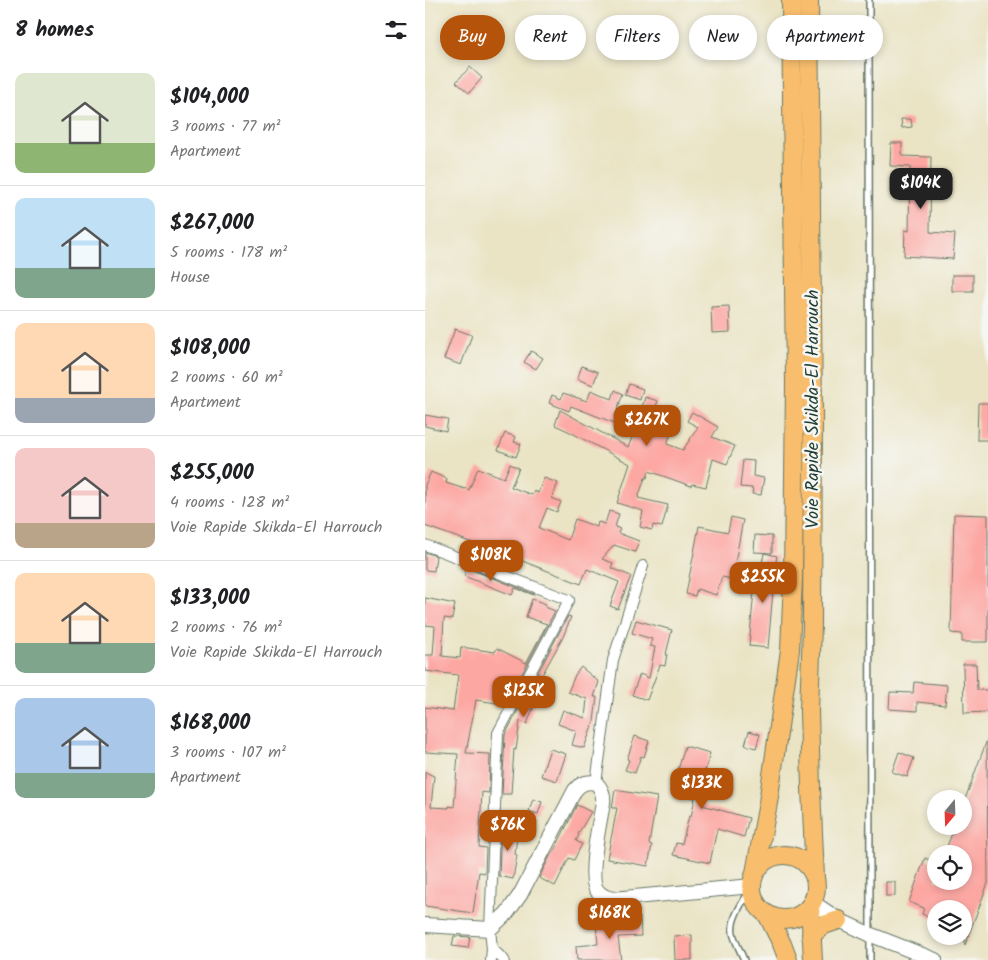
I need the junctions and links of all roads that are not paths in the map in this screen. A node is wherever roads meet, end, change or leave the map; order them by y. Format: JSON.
{"nodes":[{"id":1,"x":791,"y":0,"type":"edge"},
{"id":2,"x":809,"y":0,"type":"edge"},
{"id":3,"x":869,"y":0,"type":"edge"},
{"id":4,"x":425,"y":545,"type":"edge"},
{"id":5,"x":643,"y":566,"type":"dead end"},
{"id":6,"x":596,"y":783,"type":"junction"},
{"id":7,"x":815,"y":877,"type":"junction"},
{"id":8,"x":754,"y":880,"type":"junction"},
{"id":9,"x":811,"y":904,"type":"junction"},
{"id":10,"x":767,"y":914,"type":"junction"},
{"id":11,"x":839,"y":920,"type":"junction"},
{"id":12,"x":425,"y":925,"type":"edge"},
{"id":13,"x":490,"y":929,"type":"junction"},
{"id":14,"x":869,"y":934,"type":"junction"},
{"id":15,"x":811,"y":935,"type":"junction"},
{"id":16,"x":492,"y":949,"type":"junction"},
{"id":17,"x":491,"y":960,"type":"edge"},
{"id":18,"x":504,"y":960,"type":"edge"},
{"id":19,"x":744,"y":960,"type":"edge"},
{"id":20,"x":788,"y":960,"type":"edge"},
{"id":21,"x":813,"y":960,"type":"edge"},
{"id":22,"x":869,"y":960,"type":"edge"},
{"id":23,"x":935,"y":960,"type":"edge"}],
"edges":[{"from":1,"to":8,"type":"highway","name":"Voie Rapide Skikda-El Harrouch"},
{"from":2,"to":7,"type":"highway","name":"Voie Rapide Skikda-El Harrouch"},
{"from":3,"to":14,"type":"lane"},
{"from":4,"to":13,"type":"street"},
{"from":5,"to":6,"type":"street"},
{"from":6,"to":8,"type":"street"},
{"from":6,"to":13,"type":"street"},
{"from":7,"to":8,"type":"highway"},
{"from":7,"to":9,"type":"highway","name":"Voie Rapide Skikda-El Harrouch"},
{"from":8,"to":10,"type":"highway"},
{"from":8,"to":19,"type":"lane"},
{"from":9,"to":10,"type":"highway"},
{"from":9,"to":11,"type":"street"},
{"from":9,"to":15,"type":"highway","name":"Voie Rapide Skikda-El Harrouch"},
{"from":10,"to":20,"type":"highway"},
{"from":11,"to":14,"type":"street"},
{"from":11,"to":15,"type":"highway"},
{"from":12,"to":13,"type":"street"},
{"from":13,"to":16,"type":"street"},
{"from":14,"to":22,"type":"lane"},
{"from":14,"to":23,"type":"street"},
{"from":15,"to":21,"type":"highway","name":"Voie Rapide Skikda-El Harrouch"},
{"from":16,"to":17,"type":"street"},
{"from":16,"to":18,"type":"street"}]}
